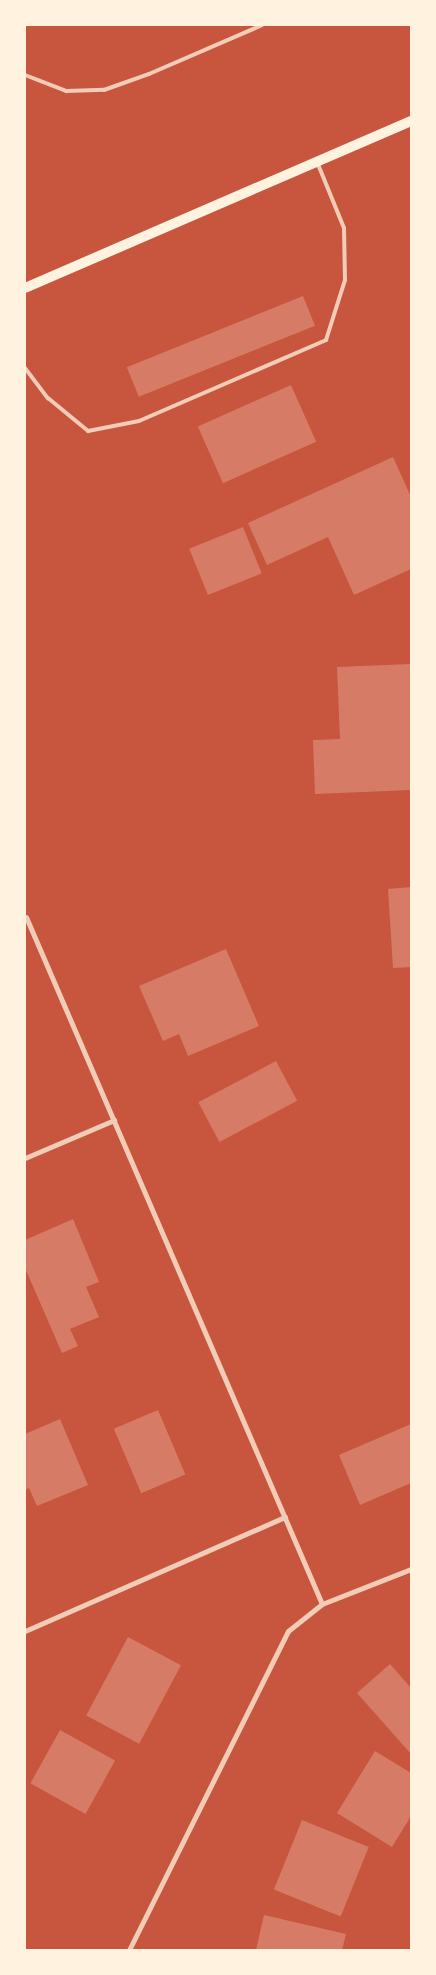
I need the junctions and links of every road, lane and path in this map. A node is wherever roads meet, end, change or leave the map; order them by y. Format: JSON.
{"nodes":[{"id":1,"x":262,"y":25,"type":"edge"},
{"id":2,"x":25,"y":75,"type":"edge"},
{"id":3,"x":411,"y":121,"type":"edge"},
{"id":4,"x":317,"y":162,"type":"junction"},
{"id":5,"x":25,"y":288,"type":"edge"},
{"id":6,"x":25,"y":368,"type":"edge"},
{"id":7,"x":26,"y":917,"type":"edge"},
{"id":8,"x":114,"y":1120,"type":"junction"},
{"id":9,"x":25,"y":1158,"type":"edge"},
{"id":10,"x":285,"y":1517,"type":"junction"},
{"id":11,"x":411,"y":1569,"type":"edge"},
{"id":12,"x":322,"y":1604,"type":"junction"},
{"id":13,"x":25,"y":1631,"type":"edge"},
{"id":14,"x":129,"y":1950,"type":"edge"}],
"edges":[{"from":1,"to":2,"type":"lane"},
{"from":3,"to":4,"type":"main road"},
{"from":4,"to":5,"type":"main road"},
{"from":4,"to":6,"type":"lane"},
{"from":7,"to":8,"type":"street"},
{"from":8,"to":9,"type":"street"},
{"from":8,"to":10,"type":"street"},
{"from":10,"to":12,"type":"street"},
{"from":10,"to":13,"type":"street"},
{"from":11,"to":12,"type":"street"},
{"from":12,"to":14,"type":"street"}]}
